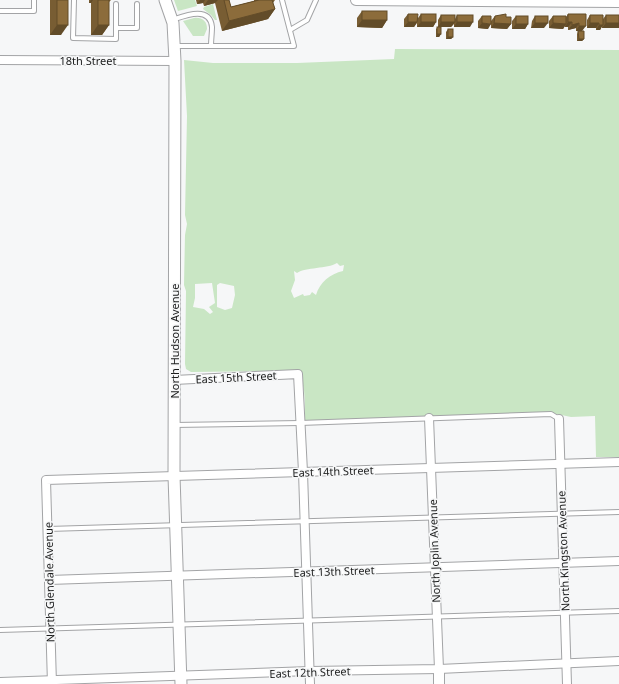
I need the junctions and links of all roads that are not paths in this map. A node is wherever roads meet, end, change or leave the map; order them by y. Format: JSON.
{"nodes":[{"id":1,"x":34,"y":0,"type":"edge"},
{"id":2,"x":74,"y":0,"type":"edge"},
{"id":3,"x":165,"y":0,"type":"edge"},
{"id":4,"x":282,"y":0,"type":"edge"},
{"id":5,"x":316,"y":0,"type":"edge"},
{"id":6,"x":356,"y":0,"type":"edge"},
{"id":7,"x":442,"y":1,"type":"edge"},
{"id":8,"x":619,"y":2,"type":"edge"},
{"id":9,"x":116,"y":4,"type":"dead end"},
{"id":10,"x":137,"y":4,"type":"dead end"},
{"id":11,"x":0,"y":11,"type":"edge"},
{"id":12,"x":172,"y":20,"type":"junction"},
{"id":13,"x":116,"y":28,"type":"junction"},
{"id":14,"x":290,"y":30,"type":"junction"},
{"id":15,"x":174,"y":46,"type":"junction"},
{"id":16,"x":211,"y":46,"type":"junction"},
{"id":17,"x":0,"y":60,"type":"edge"},
{"id":18,"x":175,"y":61,"type":"junction"},
{"id":19,"x":174,"y":380,"type":"junction"},
{"id":20,"x":429,"y":418,"type":"junction"},
{"id":21,"x":559,"y":419,"type":"joint"},
{"id":22,"x":300,"y":423,"type":"junction"},
{"id":23,"x":174,"y":425,"type":"junction"},
{"id":24,"x":619,"y":462,"type":"edge"},
{"id":25,"x":560,"y":464,"type":"junction"},
{"id":26,"x":430,"y":467,"type":"junction"},
{"id":27,"x":303,"y":472,"type":"junction"},
{"id":28,"x":174,"y":476,"type":"junction"},
{"id":29,"x":46,"y":480,"type":"joint"},
{"id":30,"x":619,"y":512,"type":"edge"},
{"id":31,"x":562,"y":514,"type":"junction"},
{"id":32,"x":432,"y":517,"type":"junction"},
{"id":33,"x":304,"y":522,"type":"junction"},
{"id":34,"x":176,"y":526,"type":"junction"},
{"id":35,"x":48,"y":529,"type":"junction"},
{"id":36,"x":619,"y":561,"type":"edge"},
{"id":37,"x":564,"y":563,"type":"junction"},
{"id":38,"x":434,"y":568,"type":"junction"},
{"id":39,"x":306,"y":572,"type":"junction"},
{"id":40,"x":177,"y":576,"type":"junction"},
{"id":41,"x":49,"y":580,"type":"junction"},
{"id":42,"x":619,"y":611,"type":"edge"},
{"id":43,"x":565,"y":613,"type":"junction"},
{"id":44,"x":436,"y":618,"type":"junction"},
{"id":45,"x":308,"y":621,"type":"junction"},
{"id":46,"x":178,"y":626,"type":"junction"},
{"id":47,"x":50,"y":628,"type":"junction"},
{"id":48,"x":0,"y":630,"type":"edge"},
{"id":49,"x":619,"y":661,"type":"edge"},
{"id":50,"x":566,"y":663,"type":"junction"},
{"id":51,"x":439,"y":669,"type":"junction"},
{"id":52,"x":310,"y":671,"type":"junction"},
{"id":53,"x":180,"y":680,"type":"edge"},
{"id":54,"x":0,"y":682,"type":"edge"},
{"id":55,"x":52,"y":682,"type":"edge"},
{"id":56,"x":310,"y":684,"type":"edge"},
{"id":57,"x":439,"y":684,"type":"edge"},
{"id":58,"x":567,"y":684,"type":"edge"}],
"edges":[{"from":1,"to":11,"type":"lane"},
{"from":2,"to":13,"type":"lane"},
{"from":3,"to":12,"type":"main road","name":"North Hudson Avenue"},
{"from":4,"to":14,"type":"lane"},
{"from":5,"to":14,"type":"lane"},
{"from":6,"to":7,"type":"street"},
{"from":7,"to":8,"type":"street"},
{"from":9,"to":13,"type":"lane"},
{"from":10,"to":13,"type":"lane"},
{"from":12,"to":15,"type":"main road","name":"North Hudson Avenue"},
{"from":12,"to":16,"type":"lane"},
{"from":14,"to":16,"type":"lane"},
{"from":15,"to":16,"type":"lane"},
{"from":15,"to":18,"type":"main road","name":"North Hudson Avenue"},
{"from":17,"to":18,"type":"street","name":"18th Street"},
{"from":18,"to":19,"type":"main road","name":"North Hudson Avenue"},
{"from":19,"to":22,"type":"street","name":"East 15th Street"},
{"from":19,"to":23,"type":"main road","name":"North Hudson Avenue"},
{"from":20,"to":21,"type":"lane"},
{"from":20,"to":22,"type":"lane"},
{"from":20,"to":26,"type":"street","name":"North Joplin Avenue"},
{"from":21,"to":25,"type":"street","name":"North Kingston Avenue"},
{"from":22,"to":23,"type":"lane"},
{"from":22,"to":27,"type":"street"},
{"from":23,"to":28,"type":"main road","name":"North Hudson Avenue"},
{"from":24,"to":25,"type":"street","name":"East 14th Street"},
{"from":25,"to":26,"type":"street","name":"East 14th Street"},
{"from":25,"to":31,"type":"street","name":"North Kingston Avenue"},
{"from":26,"to":27,"type":"street","name":"East 14th Street"},
{"from":26,"to":32,"type":"street","name":"North Joplin Avenue"},
{"from":27,"to":28,"type":"street","name":"East 14th Street"},
{"from":27,"to":33,"type":"street"},
{"from":28,"to":29,"type":"street","name":"East 14th Street"},
{"from":28,"to":34,"type":"main road","name":"North Hudson Avenue"},
{"from":29,"to":35,"type":"street","name":"North Glendale Avenue"},
{"from":30,"to":31,"type":"lane"},
{"from":31,"to":32,"type":"lane"},
{"from":31,"to":37,"type":"street","name":"North Kingston Avenue"},
{"from":32,"to":33,"type":"lane"},
{"from":32,"to":38,"type":"street","name":"North Joplin Avenue"},
{"from":33,"to":34,"type":"lane"},
{"from":33,"to":39,"type":"street"},
{"from":34,"to":35,"type":"lane"},
{"from":34,"to":40,"type":"main road","name":"North Hudson Avenue"},
{"from":35,"to":41,"type":"street","name":"North Glendale Avenue"},
{"from":36,"to":37,"type":"street","name":"East 13th Street"},
{"from":37,"to":38,"type":"street","name":"East 13th Street"},
{"from":37,"to":43,"type":"street","name":"North Kingston Avenue"},
{"from":38,"to":39,"type":"street","name":"East 13th Street"},
{"from":38,"to":44,"type":"street","name":"North Joplin Avenue"},
{"from":39,"to":40,"type":"street","name":"East 13th Street"},
{"from":39,"to":45,"type":"street"},
{"from":40,"to":41,"type":"street","name":"East 13th Street"},
{"from":40,"to":46,"type":"main road","name":"North Hudson Avenue"},
{"from":41,"to":47,"type":"street","name":"North Glendale Avenue"},
{"from":42,"to":43,"type":"lane"},
{"from":43,"to":44,"type":"lane"},
{"from":43,"to":50,"type":"street","name":"North Kingston Avenue"},
{"from":44,"to":45,"type":"lane"},
{"from":44,"to":51,"type":"street","name":"North Joplin Avenue"},
{"from":45,"to":46,"type":"lane"},
{"from":45,"to":52,"type":"street"},
{"from":46,"to":47,"type":"lane"},
{"from":46,"to":53,"type":"main road","name":"North Hudson Avenue"},
{"from":47,"to":48,"type":"lane"},
{"from":47,"to":55,"type":"street","name":"North Glendale Avenue"},
{"from":49,"to":50,"type":"street","name":"East 12th Street"},
{"from":50,"to":51,"type":"street","name":"East 12th Street"},
{"from":50,"to":58,"type":"street","name":"North Kingston Avenue"},
{"from":51,"to":52,"type":"street","name":"East 12th Street"},
{"from":51,"to":57,"type":"street","name":"North Joplin Avenue"},
{"from":52,"to":53,"type":"street","name":"East 12th Street"},
{"from":52,"to":56,"type":"street"},
{"from":53,"to":55,"type":"street","name":"East 12th Street"},
{"from":54,"to":55,"type":"street","name":"East 12th Street"}]}
